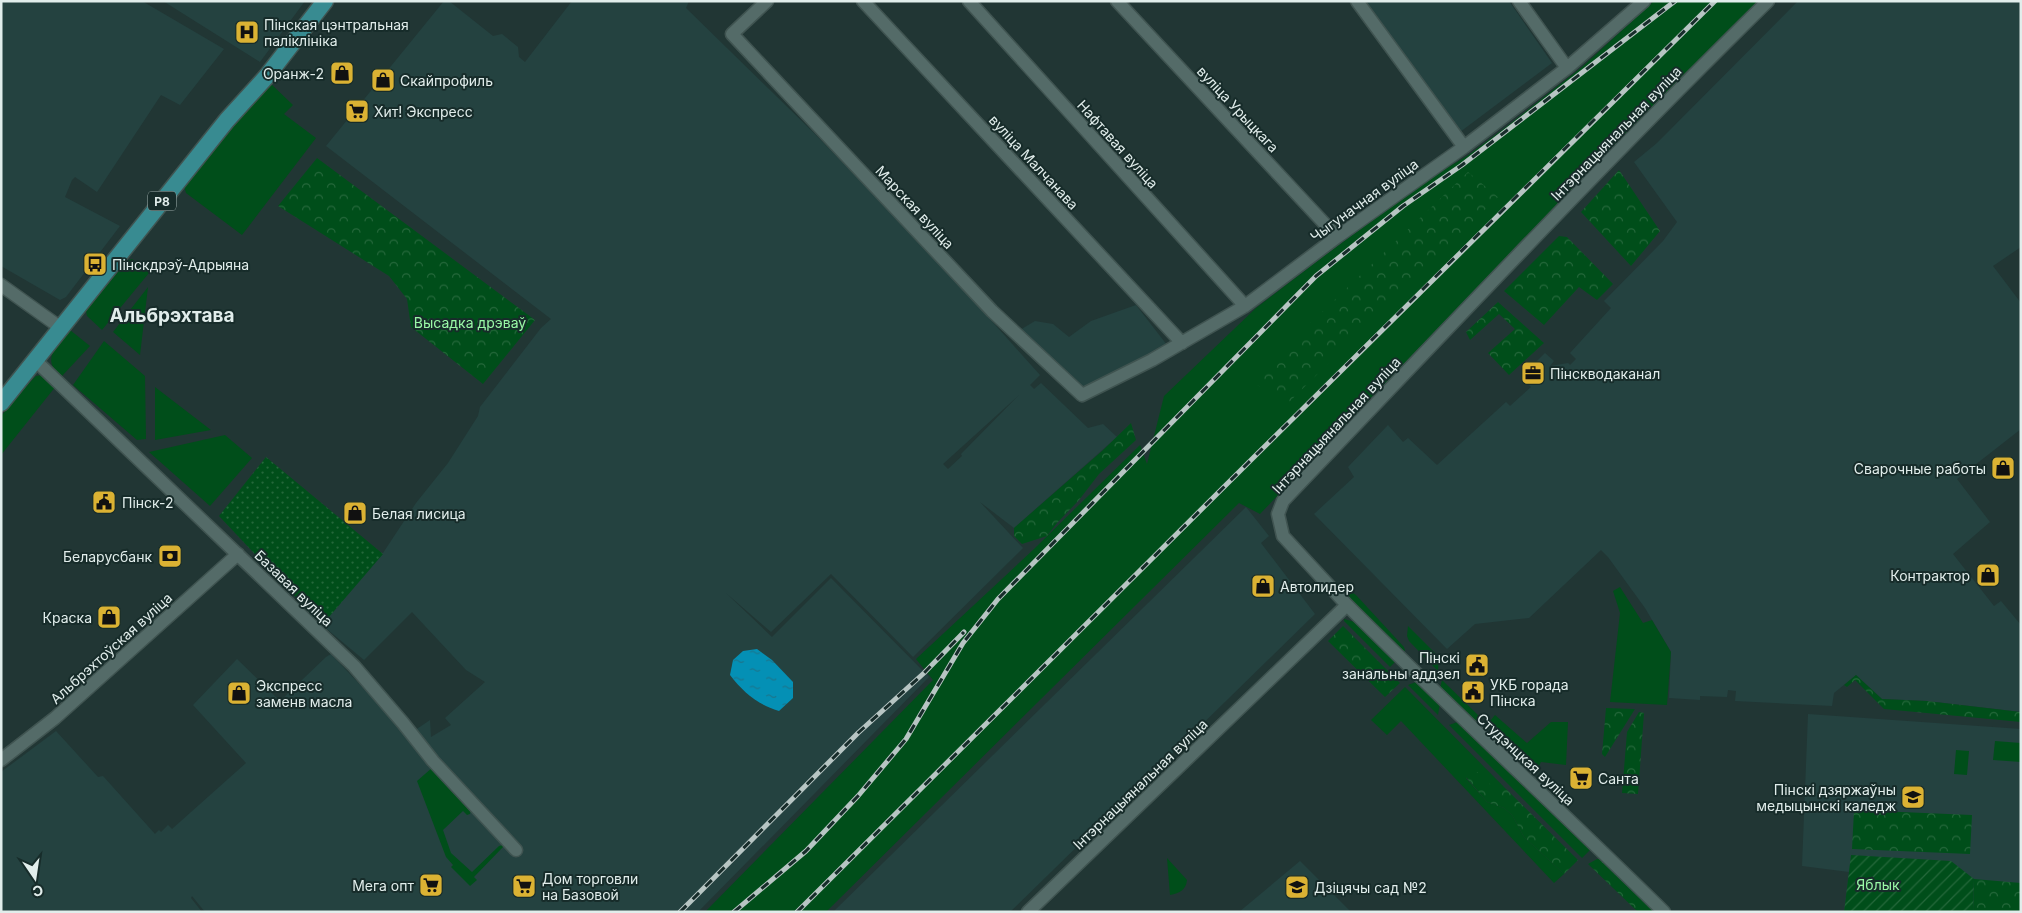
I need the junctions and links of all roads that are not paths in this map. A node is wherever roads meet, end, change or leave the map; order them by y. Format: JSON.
{"nodes":[{"id":1,"x":325,"y":1,"type":"edge"},
{"id":2,"x":767,"y":1,"type":"edge"},
{"id":3,"x":863,"y":1,"type":"edge"},
{"id":4,"x":969,"y":1,"type":"edge"},
{"id":5,"x":1117,"y":1,"type":"edge"},
{"id":6,"x":1357,"y":1,"type":"edge"},
{"id":7,"x":1519,"y":1,"type":"edge"},
{"id":8,"x":1644,"y":1,"type":"edge"},
{"id":9,"x":1768,"y":1,"type":"edge"},
{"id":10,"x":1567,"y":68,"type":"junction"},
{"id":11,"x":1464,"y":147,"type":"junction"},
{"id":12,"x":1337,"y":237,"type":"junction"},
{"id":13,"x":1,"y":285,"type":"edge"},
{"id":14,"x":1245,"y":306,"type":"junction"},
{"id":15,"x":61,"y":328,"type":"junction"},
{"id":16,"x":1182,"y":343,"type":"junction"},
{"id":17,"x":36,"y":361,"type":"junction"},
{"id":18,"x":1082,"y":395,"type":"joint"},
{"id":19,"x":1,"y":403,"type":"edge"},
{"id":20,"x":238,"y":554,"type":"junction"},
{"id":21,"x":1347,"y":605,"type":"junction"},
{"id":22,"x":1,"y":760,"type":"edge"},
{"id":23,"x":516,"y":850,"type":"dead end"},
{"id":24,"x":1028,"y":912,"type":"edge"},
{"id":25,"x":1664,"y":912,"type":"edge"}],
"edges":[{"from":1,"to":15,"type":"main road","number":"Р8"},
{"from":2,"to":18,"type":"street","name":"Марская вуліца"},
{"from":3,"to":16,"type":"street","name":"вуліца Малчанава"},
{"from":4,"to":14,"type":"street","name":"Нафтавая вуліца"},
{"from":5,"to":12,"type":"street","name":"вуліца Урыцкага"},
{"from":6,"to":11,"type":"street"},
{"from":7,"to":10,"type":"street"},
{"from":8,"to":10,"type":"street","name":"Чыгуначная вуліца"},
{"from":9,"to":21,"type":"street","name":"Інтэрнацыянальная вуліца"},
{"from":10,"to":11,"type":"street","name":"Чыгуначная вуліца"},
{"from":11,"to":12,"type":"street","name":"Чыгуначная вуліца"},
{"from":12,"to":14,"type":"street","name":"Чыгуначная вуліца"},
{"from":13,"to":15,"type":"street"},
{"from":14,"to":16,"type":"street","name":"Чыгуначная вуліца"},
{"from":15,"to":17,"type":"main road","number":"Р8"},
{"from":16,"to":18,"type":"street","name":"Чыгуначная вуліца"},
{"from":17,"to":19,"type":"main road","number":"Р8"},
{"from":17,"to":20,"type":"street","name":"Базавая вуліца"},
{"from":20,"to":22,"type":"street","name":"Альбрэхтоўская вуліца"},
{"from":20,"to":23,"type":"street","name":"Базавая вуліца"},
{"from":21,"to":24,"type":"street","name":"Інтэрнацыянальная вуліца"},
{"from":21,"to":25,"type":"street","name":"Студэнцкая вуліца"}]}
